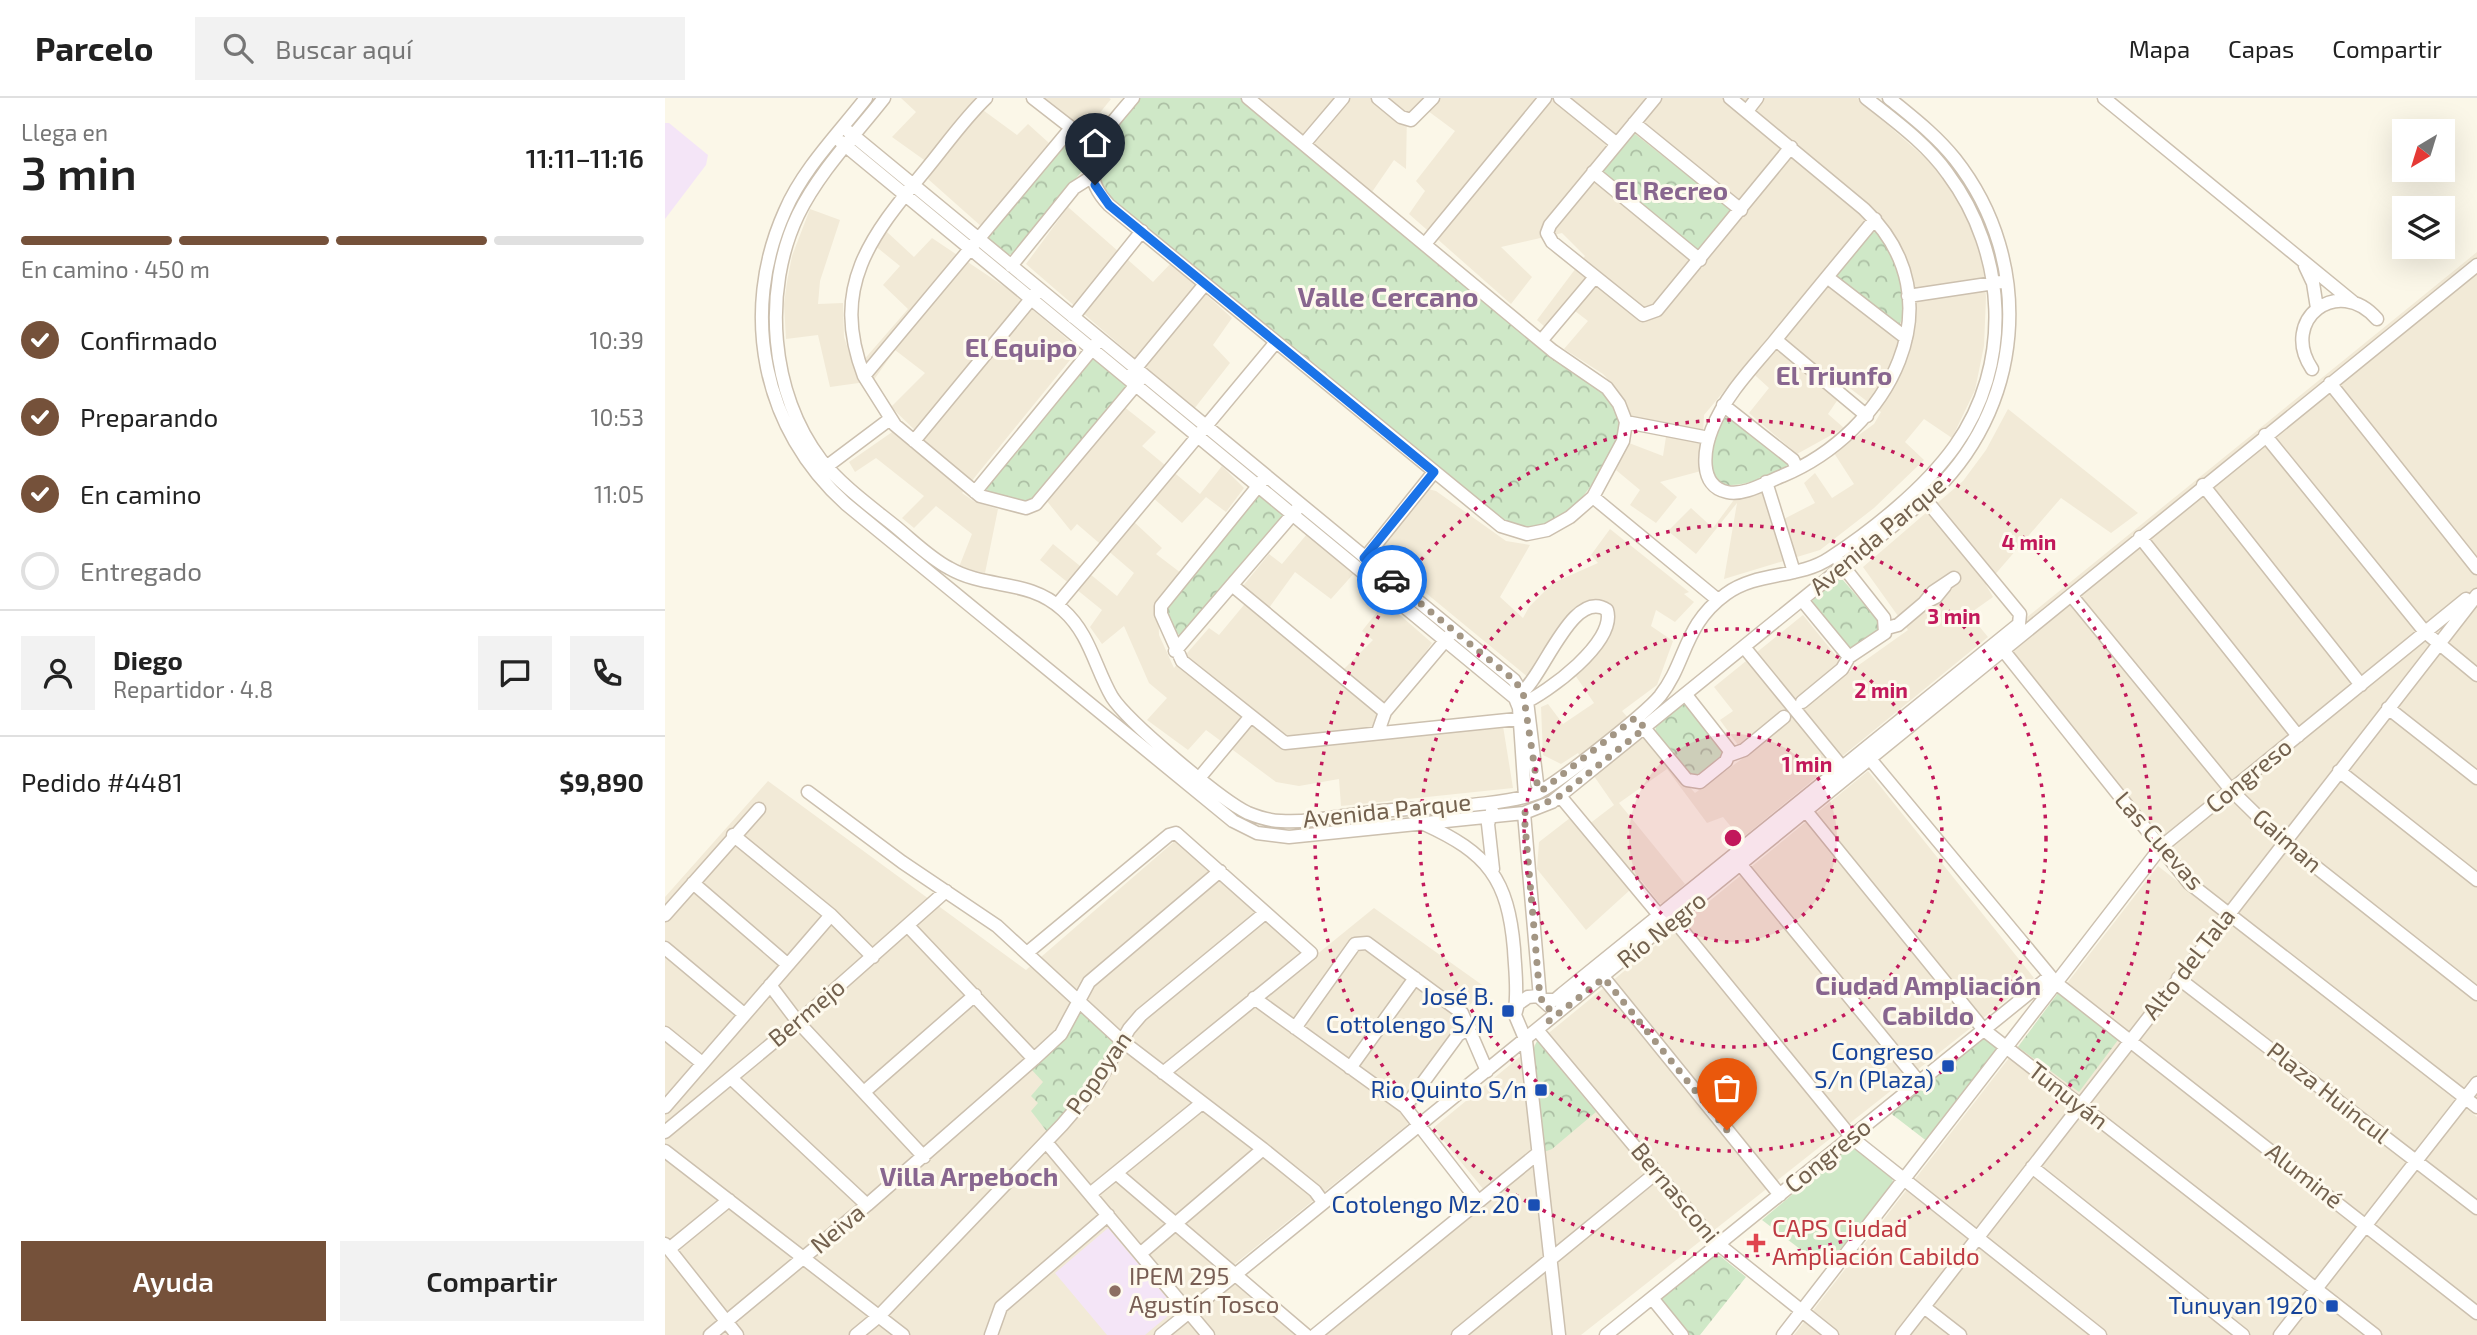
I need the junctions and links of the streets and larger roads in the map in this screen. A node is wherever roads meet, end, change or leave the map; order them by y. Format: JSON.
{"nodes":[{"id":1,"x":866,"y":98,"type":"edge"},
{"id":2,"x":884,"y":98,"type":"edge"},
{"id":3,"x":986,"y":98,"type":"edge"},
{"id":4,"x":1033,"y":98,"type":"edge"},
{"id":5,"x":1133,"y":98,"type":"edge"},
{"id":6,"x":1248,"y":98,"type":"edge"},
{"id":7,"x":1343,"y":98,"type":"edge"},
{"id":8,"x":1378,"y":98,"type":"edge"},
{"id":9,"x":1433,"y":98,"type":"edge"},
{"id":10,"x":1545,"y":98,"type":"edge"},
{"id":11,"x":1560,"y":98,"type":"edge"},
{"id":12,"x":1654,"y":98,"type":"edge"},
{"id":13,"x":1730,"y":98,"type":"edge"},
{"id":14,"x":1757,"y":98,"type":"edge"},
{"id":15,"x":1866,"y":98,"type":"edge"},
{"id":16,"x":1888,"y":98,"type":"edge"},
{"id":17,"x":2104,"y":98,"type":"edge"},
{"id":18,"x":1747,"y":111,"type":"junction"},
{"id":19,"x":1634,"y":123,"type":"junction"},
{"id":20,"x":1071,"y":128,"type":"junction"},
{"id":21,"x":839,"y":132,"type":"junction"},
{"id":22,"x":850,"y":141,"type":"junction"},
{"id":23,"x":1304,"y":144,"type":"junction"},
{"id":24,"x":1616,"y":144,"type":"junction"},
{"id":25,"x":1096,"y":147,"type":"junction"},
{"id":26,"x":1791,"y":147,"type":"junction"},
{"id":27,"x":1593,"y":172,"type":"junction"},
{"id":28,"x":1093,"y":176,"type":"junction"},
{"id":29,"x":909,"y":190,"type":"junction"},
{"id":30,"x":1741,"y":210,"type":"junction"},
{"id":31,"x":1875,"y":219,"type":"junction"},
{"id":32,"x":1142,"y":232,"type":"junction"},
{"id":33,"x":1425,"y":244,"type":"junction"},
{"id":34,"x":975,"y":245,"type":"junction"},
{"id":35,"x":1700,"y":260,"type":"junction"},
{"id":36,"x":2302,"y":260,"type":"junction"},
{"id":37,"x":2477,"y":265,"type":"edge"},
{"id":38,"x":1010,"y":266,"type":"junction"},
{"id":39,"x":1595,"y":276,"type":"junction"},
{"id":40,"x":1827,"y":277,"type":"junction"},
{"id":41,"x":2008,"y":281,"type":"junction"},
{"id":42,"x":1994,"y":283,"type":"junction"},
{"id":43,"x":1205,"y":284,"type":"junction"},
{"id":44,"x":1035,"y":295,"type":"junction"},
{"id":45,"x":1907,"y":296,"type":"junction"},
{"id":46,"x":2353,"y":302,"type":"junction"},
{"id":47,"x":2317,"y":308,"type":"junction"},
{"id":48,"x":1073,"y":317,"type":"junction"},
{"id":49,"x":2377,"y":319,"type":"dead end"},
{"id":50,"x":1906,"y":338,"type":"junction"},
{"id":51,"x":1776,"y":340,"type":"junction"},
{"id":52,"x":1541,"y":341,"type":"junction"},
{"id":53,"x":1276,"y":342,"type":"junction"},
{"id":54,"x":1096,"y":344,"type":"junction"},
{"id":55,"x":2312,"y":369,"type":"dead end"},
{"id":56,"x":864,"y":376,"type":"junction"},
{"id":57,"x":1135,"y":376,"type":"junction"},
{"id":58,"x":2330,"y":383,"type":"junction"},
{"id":59,"x":1723,"y":405,"type":"junction"},
{"id":60,"x":1867,"y":416,"type":"junction"},
{"id":61,"x":890,"y":419,"type":"junction"},
{"id":62,"x":1626,"y":422,"type":"junction"},
{"id":63,"x":1202,"y":431,"type":"junction"},
{"id":64,"x":2265,"y":436,"type":"junction"},
{"id":65,"x":1709,"y":438,"type":"junction"},
{"id":66,"x":914,"y":441,"type":"junction"},
{"id":67,"x":1797,"y":469,"type":"junction"},
{"id":68,"x":822,"y":471,"type":"junction"},
{"id":69,"x":1434,"y":472,"type":"junction"},
{"id":70,"x":1262,"y":481,"type":"junction"},
{"id":71,"x":1766,"y":482,"type":"junction"},
{"id":72,"x":2203,"y":485,"type":"junction"},
{"id":73,"x":975,"y":492,"type":"junction"},
{"id":74,"x":1921,"y":494,"type":"junction"},
{"id":75,"x":1593,"y":497,"type":"junction"},
{"id":76,"x":1297,"y":510,"type":"junction"},
{"id":77,"x":2140,"y":537,"type":"junction"},
{"id":78,"x":1835,"y":555,"type":"junction"},
{"id":79,"x":1364,"y":558,"type":"junction"},
{"id":80,"x":1843,"y":567,"type":"junction"},
{"id":81,"x":2477,"y":568,"type":"edge"},
{"id":82,"x":1794,"y":572,"type":"junction"},
{"id":83,"x":1949,"y":582,"type":"dead end"},
{"id":84,"x":1233,"y":586,"type":"junction"},
{"id":85,"x":2477,"y":593,"type":"edge"},
{"id":86,"x":2071,"y":595,"type":"junction"},
{"id":87,"x":1718,"y":600,"type":"junction"},
{"id":88,"x":1803,"y":600,"type":"junction"},
{"id":89,"x":1057,"y":606,"type":"junction"},
{"id":90,"x":1887,"y":628,"type":"junction"},
{"id":91,"x":2425,"y":632,"type":"junction"},
{"id":92,"x":1449,"y":636,"type":"junction"},
{"id":93,"x":2437,"y":644,"type":"junction"},
{"id":94,"x":1744,"y":647,"type":"junction"},
{"id":95,"x":2003,"y":650,"type":"junction"},
{"id":96,"x":1175,"y":651,"type":"junction"},
{"id":97,"x":1849,"y":657,"type":"junction"},
{"id":98,"x":2477,"y":675,"type":"edge"},
{"id":99,"x":2361,"y":685,"type":"junction"},
{"id":100,"x":1686,"y":695,"type":"junction"},
{"id":101,"x":1521,"y":699,"type":"junction"},
{"id":102,"x":1806,"y":699,"type":"dead end"},
{"id":103,"x":2388,"y":708,"type":"junction"},
{"id":104,"x":1385,"y":712,"type":"junction"},
{"id":105,"x":1251,"y":716,"type":"junction"},
{"id":106,"x":1784,"y":717,"type":"dead end"},
{"id":107,"x":1635,"y":718,"type":"junction"},
{"id":108,"x":1524,"y":719,"type":"junction"},
{"id":109,"x":1645,"y":728,"type":"junction"},
{"id":110,"x":1378,"y":732,"type":"junction"},
{"id":111,"x":2298,"y":736,"type":"junction"},
{"id":112,"x":1730,"y":755,"type":"junction"},
{"id":113,"x":1870,"y":759,"type":"junction"},
{"id":114,"x":1842,"y":767,"type":"junction"},
{"id":115,"x":2339,"y":771,"type":"junction"},
{"id":116,"x":1201,"y":777,"type":"junction"},
{"id":117,"x":2477,"y":778,"type":"edge"},
{"id":118,"x":2231,"y":790,"type":"junction"},
{"id":119,"x":1541,"y":791,"type":"junction"},
{"id":120,"x":808,"y":792,"type":"dead end"},
{"id":121,"x":1525,"y":796,"type":"junction"},
{"id":122,"x":1560,"y":796,"type":"junction"},
{"id":123,"x":1496,"y":801,"type":"junction"},
{"id":124,"x":759,"y":809,"type":"dead end"},
{"id":125,"x":1398,"y":810,"type":"junction"},
{"id":126,"x":1806,"y":811,"type":"junction"},
{"id":127,"x":1524,"y":813,"type":"junction"},
{"id":128,"x":1490,"y":816,"type":"junction"},
{"id":129,"x":1420,"y":822,"type":"junction"},
{"id":130,"x":1399,"y":825,"type":"junction"},
{"id":131,"x":733,"y":835,"type":"junction"},
{"id":132,"x":2283,"y":841,"type":"junction"},
{"id":133,"x":2161,"y":848,"type":"junction"},
{"id":134,"x":1741,"y":865,"type":"junction"},
{"id":135,"x":1220,"y":871,"type":"junction"},
{"id":136,"x":1495,"y":876,"type":"junction"},
{"id":137,"x":2477,"y":880,"type":"edge"},
{"id":138,"x":693,"y":883,"type":"junction"},
{"id":139,"x":946,"y":891,"type":"junction"},
{"id":140,"x":1265,"y":913,"type":"junction"},
{"id":141,"x":2228,"y":913,"type":"junction"},
{"id":142,"x":665,"y":915,"type":"edge"},
{"id":143,"x":831,"y":915,"type":"junction"},
{"id":144,"x":1659,"y":915,"type":"junction"},
{"id":145,"x":1674,"y":920,"type":"junction"},
{"id":146,"x":909,"y":927,"type":"junction"},
{"id":147,"x":665,"y":948,"type":"edge"},
{"id":148,"x":1028,"y":953,"type":"junction"},
{"id":149,"x":873,"y":957,"type":"junction"},
{"id":150,"x":787,"y":964,"type":"junction"},
{"id":151,"x":1415,"y":978,"type":"junction"},
{"id":152,"x":1604,"y":978,"type":"junction"},
{"id":153,"x":2178,"y":978,"type":"junction"},
{"id":154,"x":2052,"y":980,"type":"junction"},
{"id":155,"x":770,"y":985,"type":"junction"},
{"id":156,"x":2477,"y":994,"type":"edge"},
{"id":157,"x":975,"y":995,"type":"junction"},
{"id":158,"x":1254,"y":998,"type":"junction"},
{"id":159,"x":1542,"y":999,"type":"junction"},
{"id":160,"x":1079,"y":1001,"type":"junction"},
{"id":161,"x":1515,"y":1009,"type":"junction"},
{"id":162,"x":744,"y":1014,"type":"junction"},
{"id":163,"x":1549,"y":1021,"type":"junction"},
{"id":164,"x":798,"y":1022,"type":"junction"},
{"id":165,"x":1470,"y":1027,"type":"junction"},
{"id":166,"x":1521,"y":1027,"type":"junction"},
{"id":167,"x":1295,"y":1028,"type":"junction"},
{"id":168,"x":1984,"y":1030,"type":"junction"},
{"id":169,"x":1538,"y":1031,"type":"junction"},
{"id":170,"x":665,"y":1033,"type":"edge"},
{"id":171,"x":2131,"y":1040,"type":"junction"},
{"id":172,"x":1122,"y":1041,"type":"junction"},
{"id":173,"x":1526,"y":1041,"type":"junction"},
{"id":174,"x":2007,"y":1049,"type":"junction"},
{"id":175,"x":1034,"y":1059,"type":"junction"},
{"id":176,"x":702,"y":1063,"type":"junction"},
{"id":177,"x":1350,"y":1068,"type":"junction"},
{"id":178,"x":1487,"y":1072,"type":"junction"},
{"id":179,"x":1163,"y":1073,"type":"junction"},
{"id":180,"x":731,"y":1078,"type":"junction"},
{"id":181,"x":1920,"y":1083,"type":"junction"},
{"id":182,"x":2477,"y":1083,"type":"edge"},
{"id":183,"x":864,"y":1092,"type":"junction"},
{"id":184,"x":2465,"y":1098,"type":"junction"},
{"id":185,"x":1202,"y":1103,"type":"junction"},
{"id":186,"x":2080,"y":1105,"type":"junction"},
{"id":187,"x":665,"y":1107,"type":"edge"},
{"id":188,"x":1405,"y":1107,"type":"junction"},
{"id":189,"x":2477,"y":1107,"type":"edge"},
{"id":190,"x":1421,"y":1124,"type":"junction"},
{"id":191,"x":668,"y":1125,"type":"edge"},
{"id":192,"x":1852,"y":1138,"type":"junction"},
{"id":193,"x":1046,"y":1142,"type":"junction"},
{"id":194,"x":1263,"y":1149,"type":"junction"},
{"id":195,"x":665,"y":1151,"type":"edge"},
{"id":196,"x":1537,"y":1154,"type":"junction"},
{"id":197,"x":924,"y":1157,"type":"junction"},
{"id":198,"x":2416,"y":1161,"type":"junction"},
{"id":199,"x":2032,"y":1167,"type":"junction"},
{"id":200,"x":1116,"y":1173,"type":"junction"},
{"id":201,"x":1656,"y":1173,"type":"junction"},
{"id":202,"x":1904,"y":1180,"type":"junction"},
{"id":203,"x":1090,"y":1194,"type":"junction"},
{"id":204,"x":1780,"y":1195,"type":"junction"},
{"id":205,"x":729,"y":1199,"type":"junction"},
{"id":206,"x":1478,"y":1201,"type":"junction"},
{"id":207,"x":1323,"y":1202,"type":"junction"},
{"id":208,"x":867,"y":1205,"type":"junction"},
{"id":209,"x":2477,"y":1209,"type":"edge"},
{"id":210,"x":1108,"y":1215,"type":"junction"},
{"id":211,"x":1173,"y":1224,"type":"junction"},
{"id":212,"x":2367,"y":1225,"type":"junction"},
{"id":213,"x":1977,"y":1238,"type":"junction"},
{"id":214,"x":1718,"y":1245,"type":"junction"},
{"id":215,"x":667,"y":1246,"type":"edge"},
{"id":216,"x":1140,"y":1254,"type":"junction"},
{"id":217,"x":1550,"y":1258,"type":"junction"},
{"id":218,"x":803,"y":1259,"type":"junction"},
{"id":219,"x":1234,"y":1275,"type":"junction"},
{"id":220,"x":2316,"y":1289,"type":"junction"},
{"id":221,"x":1652,"y":1298,"type":"junction"},
{"id":222,"x":1924,"y":1307,"type":"junction"},
{"id":223,"x":1802,"y":1311,"type":"junction"},
{"id":224,"x":1189,"y":1312,"type":"junction"},
{"id":225,"x":2477,"y":1313,"type":"edge"},
{"id":226,"x":879,"y":1316,"type":"junction"},
{"id":227,"x":726,"y":1322,"type":"junction"},
{"id":228,"x":710,"y":1335,"type":"edge"},
{"id":229,"x":737,"y":1335,"type":"edge"},
{"id":230,"x":856,"y":1335,"type":"edge"},
{"id":231,"x":903,"y":1335,"type":"edge"},
{"id":232,"x":991,"y":1335,"type":"edge"},
{"id":233,"x":1160,"y":1335,"type":"edge"},
{"id":234,"x":1208,"y":1335,"type":"edge"},
{"id":235,"x":1306,"y":1335,"type":"edge"},
{"id":236,"x":1315,"y":1335,"type":"edge"},
{"id":237,"x":1458,"y":1335,"type":"edge"},
{"id":238,"x":1559,"y":1335,"type":"edge"},
{"id":239,"x":1607,"y":1335,"type":"edge"},
{"id":240,"x":1682,"y":1335,"type":"edge"},
{"id":241,"x":1783,"y":1335,"type":"edge"},
{"id":242,"x":1832,"y":1335,"type":"edge"},
{"id":243,"x":1902,"y":1335,"type":"edge"},
{"id":244,"x":1960,"y":1335,"type":"edge"},
{"id":245,"x":2100,"y":1335,"type":"edge"},
{"id":246,"x":2243,"y":1335,"type":"edge"},
{"id":247,"x":2280,"y":1335,"type":"edge"},
{"id":248,"x":2375,"y":1335,"type":"edge"}],
"edges":[{"from":1,"to":21,"type":"street"},
{"from":2,"to":22,"type":"street","name":"Avenida Parque"},
{"from":3,"to":29,"type":"street"},
{"from":4,"to":20,"type":"street"},
{"from":5,"to":25,"type":"street"},
{"from":6,"to":23,"type":"street"},
{"from":7,"to":23,"type":"street"},
{"from":8,"to":9,"type":"street"},
{"from":10,"to":33,"type":"street"},
{"from":11,"to":24,"type":"street"},
{"from":12,"to":19,"type":"street"},
{"from":13,"to":18,"type":"street"},
{"from":14,"to":18,"type":"street"},
{"from":15,"to":42,"type":"street","name":"Avenida Parque"},
{"from":16,"to":41,"type":"street","name":"Avenida Parque"},
{"from":17,"to":36,"type":"street"},
{"from":18,"to":26,"type":"street"},
{"from":19,"to":24,"type":"street"},
{"from":19,"to":30,"type":"street"},
{"from":20,"to":25,"type":"street"},
{"from":20,"to":34,"type":"street"},
{"from":21,"to":22,"type":"street"},
{"from":21,"to":68,"type":"street"},
{"from":22,"to":29,"type":"street"},
{"from":22,"to":68,"type":"street","name":"Avenida Parque"},
{"from":23,"to":33,"type":"street"},
{"from":24,"to":27,"type":"street"},
{"from":25,"to":28,"type":"street"},
{"from":26,"to":30,"type":"street"},
{"from":26,"to":31,"type":"street"},
{"from":27,"to":35,"type":"street"},
{"from":27,"to":39,"type":"street"},
{"from":28,"to":32,"type":"street"},
{"from":28,"to":38,"type":"street"},
{"from":29,"to":34,"type":"street"},
{"from":29,"to":56,"type":"street"},
{"from":30,"to":35,"type":"street"},
{"from":31,"to":40,"type":"street"},
{"from":31,"to":45,"type":"street"},
{"from":32,"to":43,"type":"street"},
{"from":32,"to":48,"type":"street"},
{"from":33,"to":52,"type":"street"},
{"from":34,"to":38,"type":"street"},
{"from":34,"to":44,"type":"street"},
{"from":34,"to":56,"type":"street"},
{"from":35,"to":39,"type":"street"},
{"from":36,"to":46,"type":"street"},
{"from":36,"to":47,"type":"street"},
{"from":37,"to":58,"type":"street","name":"Río Negro"},
{"from":38,"to":44,"type":"street"},
{"from":39,"to":52,"type":"street"},
{"from":40,"to":50,"type":"street"},
{"from":40,"to":51,"type":"street"},
{"from":41,"to":42,"type":"street"},
{"from":41,"to":74,"type":"street","name":"Avenida Parque"},
{"from":42,"to":45,"type":"street"},
{"from":42,"to":74,"type":"street","name":"Avenida Parque"},
{"from":43,"to":53,"type":"street"},
{"from":43,"to":57,"type":"street"},
{"from":44,"to":48,"type":"street"},
{"from":44,"to":54,"type":"street"},
{"from":44,"to":66,"type":"street"},
{"from":45,"to":50,"type":"street"},
{"from":46,"to":47,"type":"street"},
{"from":46,"to":49,"type":"street"},
{"from":47,"to":55,"type":"street"},
{"from":48,"to":54,"type":"street"},
{"from":50,"to":60,"type":"street"},
{"from":51,"to":59,"type":"street"},
{"from":51,"to":60,"type":"street"},
{"from":52,"to":62,"type":"street"},
{"from":53,"to":63,"type":"street"},
{"from":53,"to":69,"type":"street"},
{"from":54,"to":57,"type":"street"},
{"from":54,"to":73,"type":"street"},
{"from":56,"to":61,"type":"street"},
{"from":57,"to":63,"type":"street"},
{"from":57,"to":73,"type":"street"},
{"from":58,"to":64,"type":"street","name":"Río Negro"},
{"from":58,"to":81,"type":"street"},
{"from":59,"to":65,"type":"street"},
{"from":59,"to":67,"type":"street"},
{"from":60,"to":67,"type":"street"},
{"from":61,"to":66,"type":"street"},
{"from":61,"to":68,"type":"street"},
{"from":62,"to":65,"type":"street"},
{"from":62,"to":75,"type":"street"},
{"from":63,"to":70,"type":"street"},
{"from":63,"to":89,"type":"street"},
{"from":64,"to":72,"type":"street","name":"Río Negro"},
{"from":64,"to":91,"type":"street"},
{"from":65,"to":71,"type":"street"},
{"from":66,"to":73,"type":"street"},
{"from":67,"to":71,"type":"street"},
{"from":68,"to":89,"type":"street","name":"Avenida Parque"},
{"from":68,"to":130,"type":"street","name":"Avenida Parque"},
{"from":69,"to":75,"type":"street"},
{"from":69,"to":79,"type":"street"},
{"from":70,"to":76,"type":"street"},
{"from":70,"to":96,"type":"street"},
{"from":71,"to":82,"type":"street"},
{"from":72,"to":77,"type":"street","name":"Río Negro"},
{"from":72,"to":99,"type":"street"},
{"from":74,"to":78,"type":"street","name":"Avenida Parque"},
{"from":74,"to":80,"type":"street","name":"Avenida Parque"},
{"from":74,"to":114,"type":"street","name":"Río Negro"},
{"from":75,"to":87,"type":"street"},
{"from":76,"to":79,"type":"street"},
{"from":76,"to":84,"type":"street"},
{"from":76,"to":92,"type":"street"},
{"from":77,"to":86,"type":"street","name":"Río Negro"},
{"from":77,"to":111,"type":"street"},
{"from":78,"to":80,"type":"street"},
{"from":78,"to":82,"type":"street","name":"Avenida Parque"},
{"from":79,"to":92,"type":"street"},
{"from":80,"to":88,"type":"street","name":"Avenida Parque"},
{"from":80,"to":90,"type":"street"},
{"from":82,"to":87,"type":"street","name":"Avenida Parque"},
{"from":83,"to":90,"type":"street"},
{"from":84,"to":96,"type":"street"},
{"from":84,"to":104,"type":"street"},
{"from":85,"to":91,"type":"street","name":"Congreso"},
{"from":85,"to":93,"type":"street","name":"Alto del Tala"},
{"from":86,"to":95,"type":"street","name":"Río Negro"},
{"from":86,"to":118,"type":"street","name":"Gaiman"},
{"from":87,"to":107,"type":"street","name":"Avenida Parque"},
{"from":88,"to":94,"type":"street","name":"Avenida Parque"},
{"from":88,"to":97,"type":"street"},
{"from":89,"to":116,"type":"street","name":"Avenida Parque"},
{"from":90,"to":97,"type":"street"},
{"from":91,"to":93,"type":"street"},
{"from":91,"to":99,"type":"street","name":"Congreso"},
{"from":92,"to":101,"type":"street"},
{"from":92,"to":104,"type":"street"},
{"from":93,"to":98,"type":"street"},
{"from":93,"to":103,"type":"street","name":"Alto del Tala"},
{"from":94,"to":100,"type":"street","name":"Avenida Parque"},
{"from":94,"to":114,"type":"street"},
{"from":95,"to":113,"type":"street","name":"Río Negro"},
{"from":95,"to":133,"type":"street","name":"Las Cuevas"},
{"from":96,"to":105,"type":"street"},
{"from":97,"to":102,"type":"street"},
{"from":99,"to":111,"type":"street","name":"Congreso"},
{"from":100,"to":109,"type":"street","name":"Avenida Parque"},
{"from":100,"to":112,"type":"street"},
{"from":101,"to":101,"type":"street"},
{"from":101,"to":108,"type":"street"},
{"from":103,"to":115,"type":"street","name":"Alto del Tala"},
{"from":103,"to":117,"type":"street"},
{"from":104,"to":110,"type":"street"},
{"from":105,"to":110,"type":"street"},
{"from":105,"to":116,"type":"street"},
{"from":106,"to":112,"type":"street"},
{"from":107,"to":109,"type":"street"},
{"from":107,"to":119,"type":"street","name":"Avenida Parque"},
{"from":108,"to":110,"type":"street"},
{"from":108,"to":119,"type":"street"},
{"from":108,"to":121,"type":"street"},
{"from":109,"to":112,"type":"street"},
{"from":109,"to":122,"type":"street","name":"Avenida Parque"},
{"from":111,"to":118,"type":"street","name":"Congreso"},
{"from":113,"to":126,"type":"street","name":"Río Negro"},
{"from":113,"to":154,"type":"street","name":"Aluminé"},
{"from":114,"to":144,"type":"street","name":"Río Negro"},
{"from":115,"to":132,"type":"street","name":"Alto del Tala"},
{"from":115,"to":137,"type":"street"},
{"from":116,"to":125,"type":"street","name":"Avenida Parque"},
{"from":118,"to":132,"type":"street","name":"Gaiman"},
{"from":118,"to":133,"type":"street","name":"Congreso"},
{"from":119,"to":121,"type":"street","name":"Avenida Parque"},
{"from":120,"to":139,"type":"street"},
{"from":121,"to":123,"type":"street","name":"Avenida Parque"},
{"from":122,"to":127,"type":"street","name":"Avenida Parque"},
{"from":122,"to":144,"type":"street"},
{"from":123,"to":125,"type":"street","name":"Avenida Parque"},
{"from":123,"to":128,"type":"street"},
{"from":124,"to":131,"type":"street"},
{"from":125,"to":130,"type":"street"},
{"from":126,"to":134,"type":"street","name":"Río Negro"},
{"from":126,"to":168,"type":"street","name":"Tunuyán"},
{"from":127,"to":128,"type":"street","name":"Avenida Parque"},
{"from":127,"to":159,"type":"street"},
{"from":128,"to":129,"type":"street","name":"Avenida Parque"},
{"from":128,"to":136,"type":"street"},
{"from":129,"to":130,"type":"street","name":"Avenida Parque"},
{"from":129,"to":136,"type":"street"},
{"from":131,"to":138,"type":"street"},
{"from":131,"to":143,"type":"street"},
{"from":132,"to":141,"type":"street","name":"Alto del Tala"},
{"from":132,"to":156,"type":"street","name":"Gaiman"},
{"from":133,"to":141,"type":"street","name":"Las Cuevas"},
{"from":133,"to":154,"type":"street","name":"Congreso"},
{"from":134,"to":145,"type":"street","name":"Río Negro"},
{"from":134,"to":181,"type":"street"},
{"from":135,"to":140,"type":"street"},
{"from":135,"to":148,"type":"street"},
{"from":135,"to":160,"type":"street","name":"Neiva"},
{"from":136,"to":161,"type":"street"},
{"from":138,"to":142,"type":"street"},
{"from":138,"to":150,"type":"street"},
{"from":139,"to":146,"type":"street","name":"Bermejo"},
{"from":139,"to":148,"type":"street"},
{"from":140,"to":158,"type":"street"},
{"from":140,"to":172,"type":"street","name":"Popoyan"},
{"from":141,"to":153,"type":"street","name":"Alto del Tala"},
{"from":141,"to":184,"type":"street","name":"Las Cuevas"},
{"from":143,"to":149,"type":"street"},
{"from":143,"to":150,"type":"street"},
{"from":144,"to":159,"type":"street","name":"Río Negro"},
{"from":145,"to":152,"type":"street","name":"Río Negro"},
{"from":145,"to":192,"type":"street"},
{"from":146,"to":149,"type":"street","name":"Bermejo"},
{"from":146,"to":157,"type":"street"},
{"from":147,"to":162,"type":"street"},
{"from":148,"to":160,"type":"street"},
{"from":149,"to":164,"type":"street","name":"Bermejo"},
{"from":150,"to":155,"type":"street"},
{"from":151,"to":165,"type":"street"},
{"from":151,"to":167,"type":"street"},
{"from":151,"to":177,"type":"street"},
{"from":152,"to":163,"type":"street","name":"Río Negro"},
{"from":152,"to":204,"type":"street"},
{"from":153,"to":171,"type":"street","name":"Alto del Tala"},
{"from":153,"to":198,"type":"street","name":"Plaza Huincul"},
{"from":154,"to":168,"type":"street","name":"Congreso"},
{"from":154,"to":171,"type":"street","name":"Aluminé"},
{"from":154,"to":174,"type":"street"},
{"from":155,"to":162,"type":"street"},
{"from":155,"to":164,"type":"street"},
{"from":157,"to":175,"type":"street"},
{"from":157,"to":183,"type":"street"},
{"from":158,"to":167,"type":"street"},
{"from":158,"to":179,"type":"street"},
{"from":159,"to":161,"type":"street"},
{"from":159,"to":163,"type":"street"},
{"from":160,"to":172,"type":"street"},
{"from":160,"to":175,"type":"street","name":"Neiva"},
{"from":161,"to":166,"type":"street"},
{"from":162,"to":176,"type":"street"},
{"from":163,"to":169,"type":"street","name":"Río Negro"},
{"from":164,"to":180,"type":"street","name":"Bermejo"},
{"from":164,"to":183,"type":"street"},
{"from":165,"to":178,"type":"street"},
{"from":165,"to":188,"type":"street"},
{"from":166,"to":169,"type":"street"},
{"from":166,"to":173,"type":"street"},
{"from":167,"to":177,"type":"street"},
{"from":168,"to":174,"type":"street","name":"Tunuyán"},
{"from":168,"to":181,"type":"street","name":"Congreso"},
{"from":169,"to":173,"type":"street","name":"Río Negro"},
{"from":169,"to":201,"type":"street","name":"Bernasconi"},
{"from":170,"to":176,"type":"street"},
{"from":171,"to":186,"type":"street","name":"Alto del Tala"},
{"from":171,"to":212,"type":"street","name":"Aluminé"},
{"from":172,"to":179,"type":"street"},
{"from":172,"to":193,"type":"street","name":"Popoyan"},
{"from":173,"to":178,"type":"street","name":"Río Negro"},
{"from":173,"to":196,"type":"street"},
{"from":174,"to":186,"type":"street","name":"Tunuyán"},
{"from":174,"to":202,"type":"street"},
{"from":175,"to":197,"type":"street","name":"Neiva"},
{"from":176,"to":187,"type":"street"},
{"from":177,"to":188,"type":"street"},
{"from":178,"to":190,"type":"street","name":"Río Negro"},
{"from":179,"to":185,"type":"street"},
{"from":180,"to":191,"type":"street","name":"Bermejo"},
{"from":180,"to":208,"type":"street"},
{"from":181,"to":192,"type":"street","name":"Congreso"},
{"from":182,"to":184,"type":"street"},
{"from":183,"to":197,"type":"street"},
{"from":184,"to":189,"type":"street","name":"Las Cuevas"},
{"from":184,"to":198,"type":"street"},
{"from":185,"to":194,"type":"street"},
{"from":185,"to":200,"type":"street"},
{"from":186,"to":199,"type":"street","name":"Alto del Tala"},
{"from":186,"to":220,"type":"street","name":"Tunuyán"},
{"from":188,"to":190,"type":"street"},
{"from":190,"to":206,"type":"street"},
{"from":190,"to":207,"type":"street","name":"Río Negro"},
{"from":192,"to":202,"type":"street"},
{"from":192,"to":204,"type":"street","name":"Congreso"},
{"from":193,"to":203,"type":"street"},
{"from":193,"to":226,"type":"street","name":"Popoyan"},
{"from":194,"to":207,"type":"street"},
{"from":194,"to":211,"type":"street"},
{"from":195,"to":205,"type":"street"},
{"from":196,"to":206,"type":"street"},
{"from":196,"to":217,"type":"street"},
{"from":197,"to":208,"type":"street","name":"Neiva"},
{"from":198,"to":209,"type":"street","name":"Plaza Huincul"},
{"from":198,"to":212,"type":"street"},
{"from":199,"to":213,"type":"street","name":"Alto del Tala"},
{"from":199,"to":246,"type":"street"},
{"from":200,"to":203,"type":"street"},
{"from":200,"to":211,"type":"street"},
{"from":201,"to":214,"type":"street","name":"Bernasconi"},
{"from":201,"to":217,"type":"street"},
{"from":202,"to":213,"type":"street"},
{"from":202,"to":223,"type":"street"},
{"from":203,"to":210,"type":"street"},
{"from":204,"to":214,"type":"street","name":"Congreso"},
{"from":205,"to":215,"type":"street"},
{"from":205,"to":218,"type":"street"},
{"from":206,"to":236,"type":"street"},
{"from":207,"to":219,"type":"street","name":"Río Negro"},
{"from":208,"to":218,"type":"street","name":"Neiva"},
{"from":210,"to":216,"type":"street"},
{"from":210,"to":232,"type":"street"},
{"from":211,"to":216,"type":"street"},
{"from":211,"to":219,"type":"street"},
{"from":212,"to":220,"type":"street"},
{"from":212,"to":225,"type":"street","name":"Aluminé"},
{"from":213,"to":222,"type":"street","name":"Alto del Tala"},
{"from":213,"to":245,"type":"street"},
{"from":214,"to":221,"type":"street","name":"Congreso"},
{"from":214,"to":223,"type":"street","name":"Bernasconi"},
{"from":215,"to":227,"type":"street"},
{"from":216,"to":224,"type":"street"},
{"from":217,"to":237,"type":"street"},
{"from":217,"to":238,"type":"street"},
{"from":218,"to":226,"type":"street"},
{"from":218,"to":227,"type":"street","name":"Neiva"},
{"from":219,"to":224,"type":"street","name":"Río Negro"},
{"from":219,"to":235,"type":"street"},
{"from":220,"to":247,"type":"street"},
{"from":220,"to":248,"type":"street","name":"Tunuyán"},
{"from":221,"to":239,"type":"street","name":"Congreso"},
{"from":221,"to":240,"type":"street"},
{"from":222,"to":243,"type":"street","name":"Alto del Tala"},
{"from":222,"to":244,"type":"street"},
{"from":223,"to":241,"type":"street"},
{"from":223,"to":242,"type":"street","name":"Bernasconi"},
{"from":224,"to":233,"type":"street","name":"Río Negro"},
{"from":224,"to":234,"type":"street"},
{"from":226,"to":230,"type":"street","name":"Popoyan"},
{"from":226,"to":231,"type":"street"},
{"from":227,"to":228,"type":"street","name":"Neiva"},
{"from":227,"to":229,"type":"street"}]}
